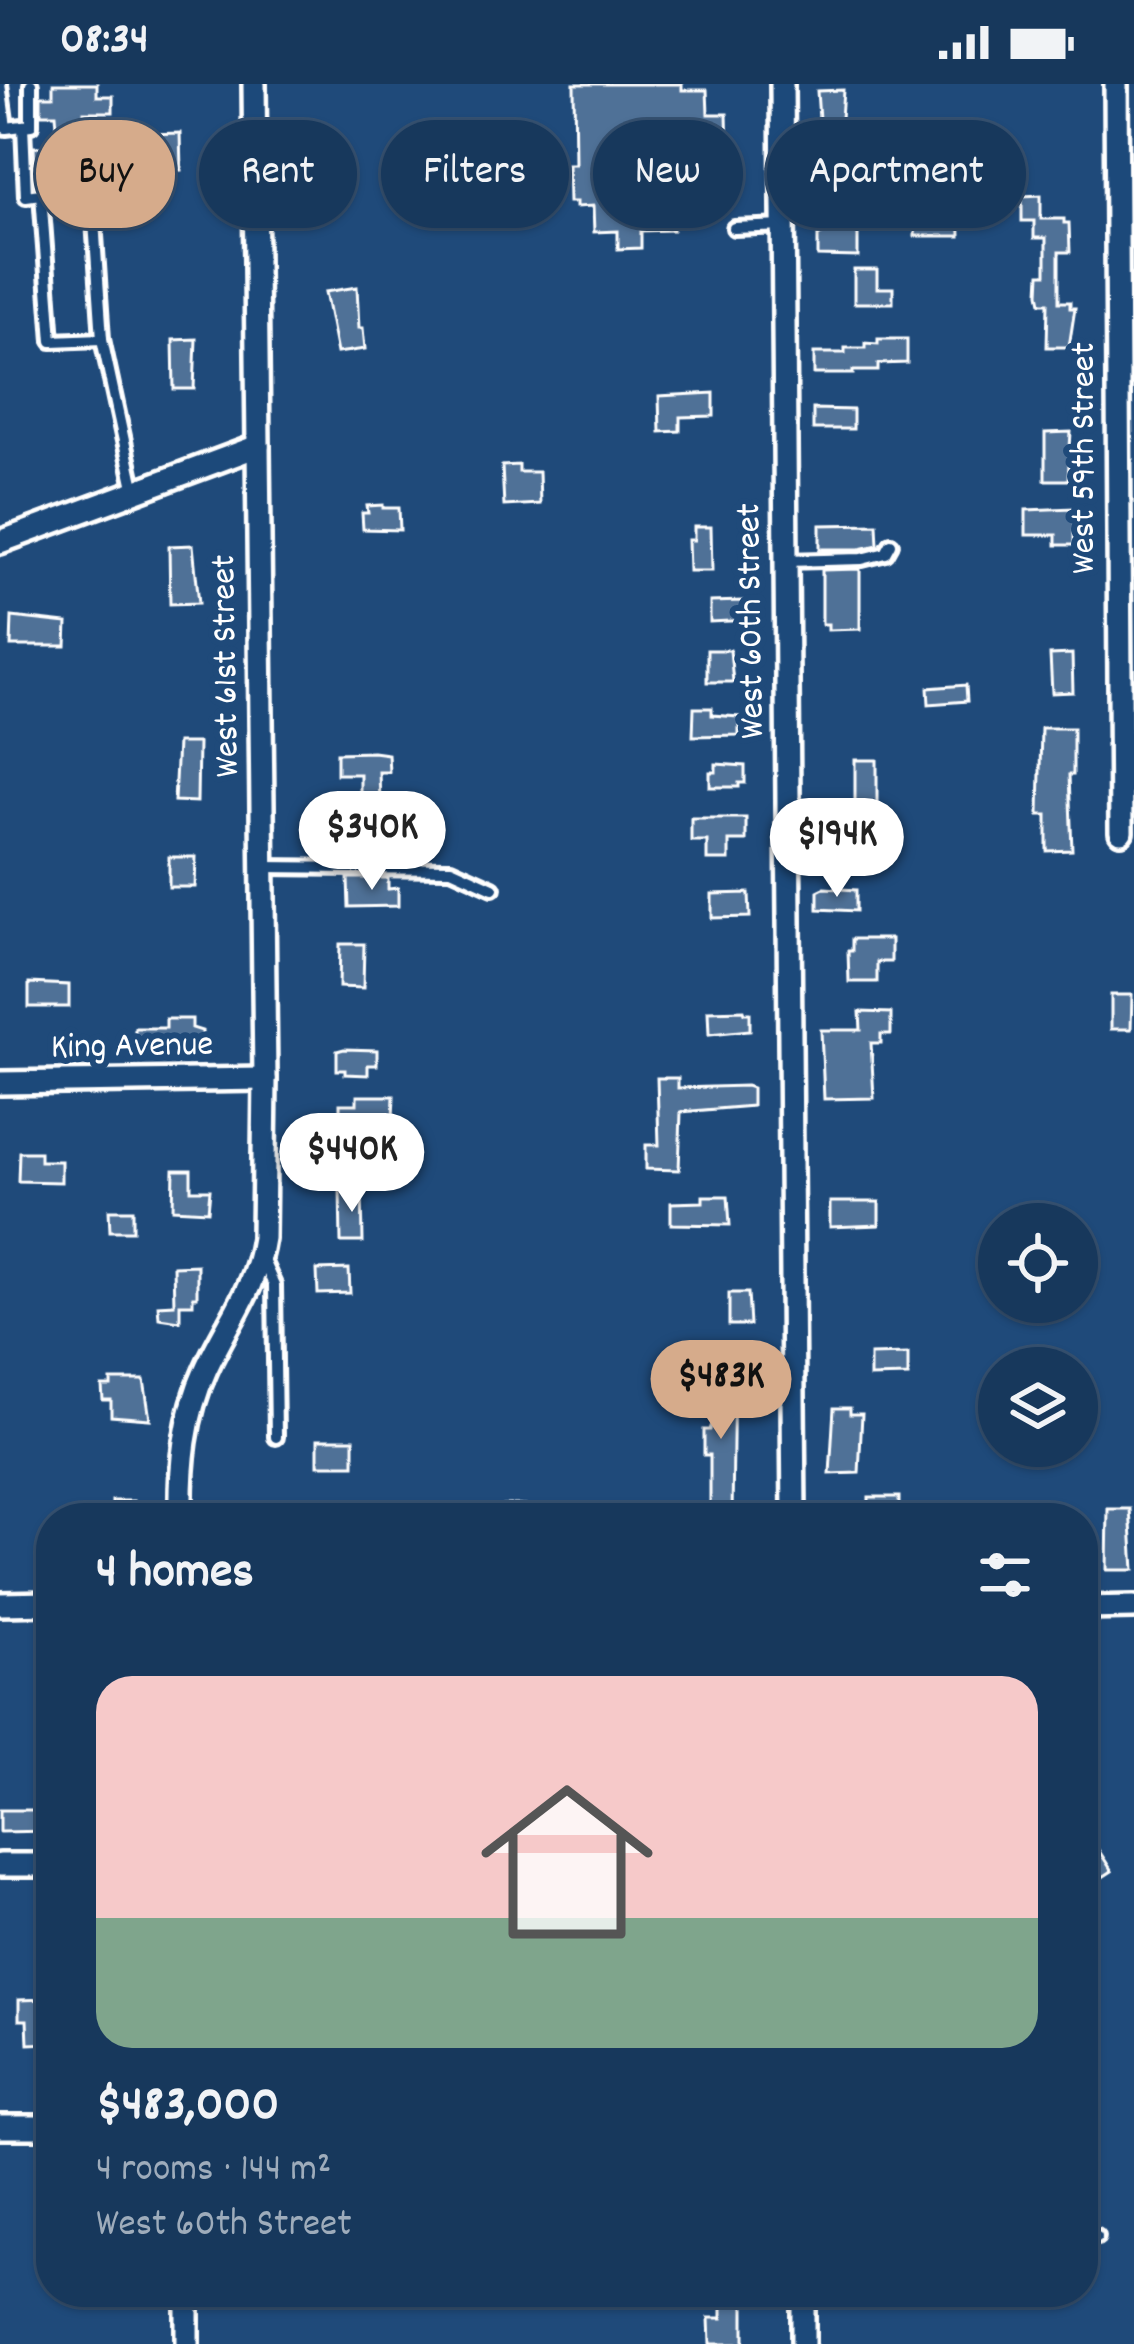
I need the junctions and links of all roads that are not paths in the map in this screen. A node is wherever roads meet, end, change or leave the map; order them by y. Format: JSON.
{"nodes":[{"id":1,"x":0,"y":84,"type":"edge"},
{"id":2,"x":31,"y":84,"type":"edge"},
{"id":3,"x":254,"y":84,"type":"edge"},
{"id":4,"x":782,"y":84,"type":"edge"},
{"id":5,"x":1116,"y":84,"type":"edge"},
{"id":6,"x":782,"y":120,"type":"edge"},
{"id":7,"x":22,"y":126,"type":"junction"},
{"id":8,"x":36,"y":195,"type":"edge"},
{"id":9,"x":44,"y":228,"type":"edge"},
{"id":10,"x":94,"y":228,"type":"edge"},
{"id":11,"x":783,"y":228,"type":"edge"},
{"id":12,"x":102,"y":339,"type":"junction"},
{"id":13,"x":258,"y":446,"type":"junction"},
{"id":14,"x":134,"y":492,"type":"junction"},
{"id":15,"x":1127,"y":539,"type":"edge"},
{"id":16,"x":0,"y":542,"type":"edge"},
{"id":17,"x":891,"y":544,"type":"dead end"},
{"id":18,"x":786,"y":561,"type":"junction"},
{"id":19,"x":1120,"y":832,"type":"dead end"},
{"id":20,"x":263,"y":867,"type":"junction"},
{"id":21,"x":493,"y":888,"type":"dead end"},
{"id":22,"x":266,"y":1079,"type":"junction"},
{"id":23,"x":0,"y":1083,"type":"edge"},
{"id":24,"x":261,"y":1256,"type":"junction"},
{"id":25,"x":276,"y":1437,"type":"dead end"},
{"id":26,"x":181,"y":1503,"type":"edge"},
{"id":27,"x":794,"y":1503,"type":"edge"},
{"id":28,"x":0,"y":1604,"type":"edge"},
{"id":29,"x":36,"y":1604,"type":"edge"},
{"id":30,"x":1134,"y":1607,"type":"edge"},
{"id":31,"x":1098,"y":1608,"type":"edge"},
{"id":32,"x":0,"y":1865,"type":"edge"},
{"id":33,"x":36,"y":1865,"type":"edge"},
{"id":34,"x":0,"y":2127,"type":"edge"},
{"id":35,"x":36,"y":2127,"type":"edge"},
{"id":36,"x":187,"y":2307,"type":"edge"},
{"id":37,"x":803,"y":2307,"type":"edge"},
{"id":38,"x":187,"y":2344,"type":"edge"},
{"id":39,"x":803,"y":2344,"type":"edge"}],
"edges":[{"from":1,"to":7,"type":"lane"},
{"from":2,"to":7,"type":"lane"},
{"from":3,"to":13,"type":"street","name":"West 61st Street"},
{"from":4,"to":6,"type":"street","name":"West 60th Street"},
{"from":5,"to":15,"type":"street","name":"West 59th Street"},
{"from":7,"to":8,"type":"lane"},
{"from":9,"to":12,"type":"lane"},
{"from":10,"to":12,"type":"lane"},
{"from":11,"to":18,"type":"street","name":"West 60th Street"},
{"from":12,"to":14,"type":"lane"},
{"from":13,"to":14,"type":"street"},
{"from":13,"to":20,"type":"street","name":"West 61st Street"},
{"from":14,"to":16,"type":"street"},
{"from":15,"to":19,"type":"street","name":"West 59th Street"},
{"from":17,"to":18,"type":"lane"},
{"from":18,"to":27,"type":"street","name":"West 60th Street"},
{"from":20,"to":21,"type":"lane"},
{"from":20,"to":22,"type":"street","name":"West 61st Street"},
{"from":22,"to":23,"type":"street","name":"King Avenue"},
{"from":22,"to":24,"type":"street","name":"West 61st Street"},
{"from":24,"to":25,"type":"lane"},
{"from":24,"to":26,"type":"street","name":"West 61st Street"},
{"from":28,"to":29,"type":"street"},
{"from":30,"to":31,"type":"street"},
{"from":32,"to":33,"type":"street"},
{"from":34,"to":35,"type":"street"},
{"from":36,"to":38,"type":"street"},
{"from":37,"to":39,"type":"street"}]}
